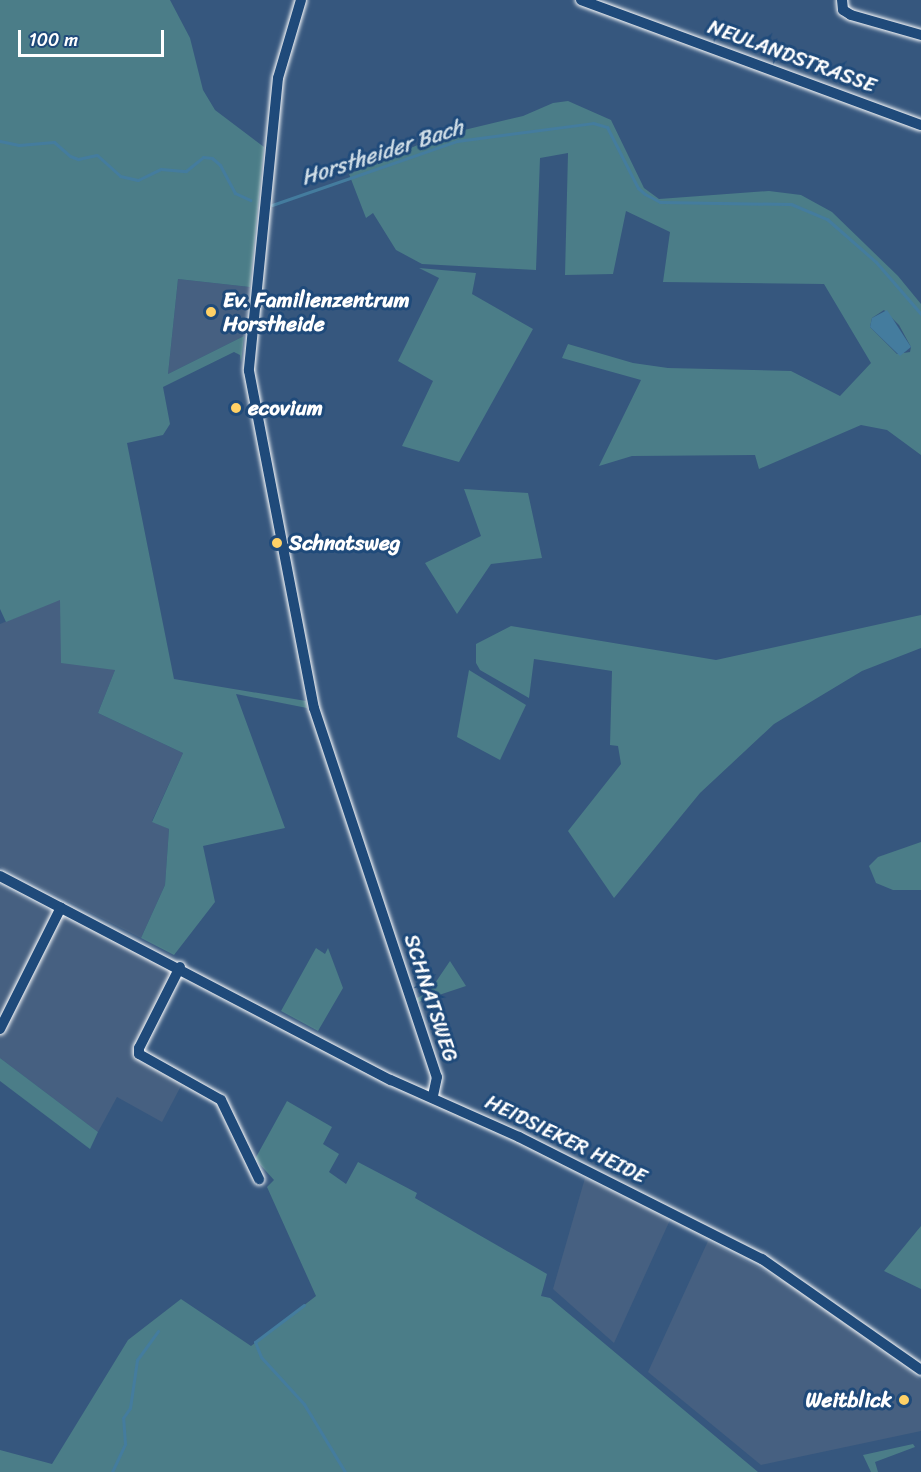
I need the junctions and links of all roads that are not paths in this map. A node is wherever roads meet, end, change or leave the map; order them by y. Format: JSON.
{"nodes":[{"id":1,"x":301,"y":0,"type":"edge"},
{"id":2,"x":581,"y":0,"type":"edge"},
{"id":3,"x":842,"y":0,"type":"edge"},
{"id":4,"x":921,"y":35,"type":"edge"},
{"id":5,"x":921,"y":125,"type":"edge"},
{"id":6,"x":0,"y":876,"type":"edge"},
{"id":7,"x":61,"y":907,"type":"junction"},
{"id":8,"x":180,"y":967,"type":"junction"},
{"id":9,"x":0,"y":1029,"type":"edge"},
{"id":10,"x":433,"y":1096,"type":"junction"},
{"id":11,"x":259,"y":1179,"type":"dead end"},
{"id":12,"x":921,"y":1370,"type":"edge"}],
"edges":[{"from":1,"to":10,"type":"street","name":"SCHNATSWEG"},
{"from":2,"to":5,"type":"street","name":"NEULANDSTRASSE"},
{"from":3,"to":4,"type":"street"},
{"from":6,"to":7,"type":"street","name":"HEIDSIEKER HEIDE"},
{"from":7,"to":8,"type":"street","name":"HEIDSIEKER HEIDE"},
{"from":7,"to":9,"type":"street"},
{"from":8,"to":10,"type":"street","name":"HEIDSIEKER HEIDE"},
{"from":8,"to":11,"type":"street"},
{"from":10,"to":12,"type":"street","name":"HEIDSIEKER HEIDE"}]}
